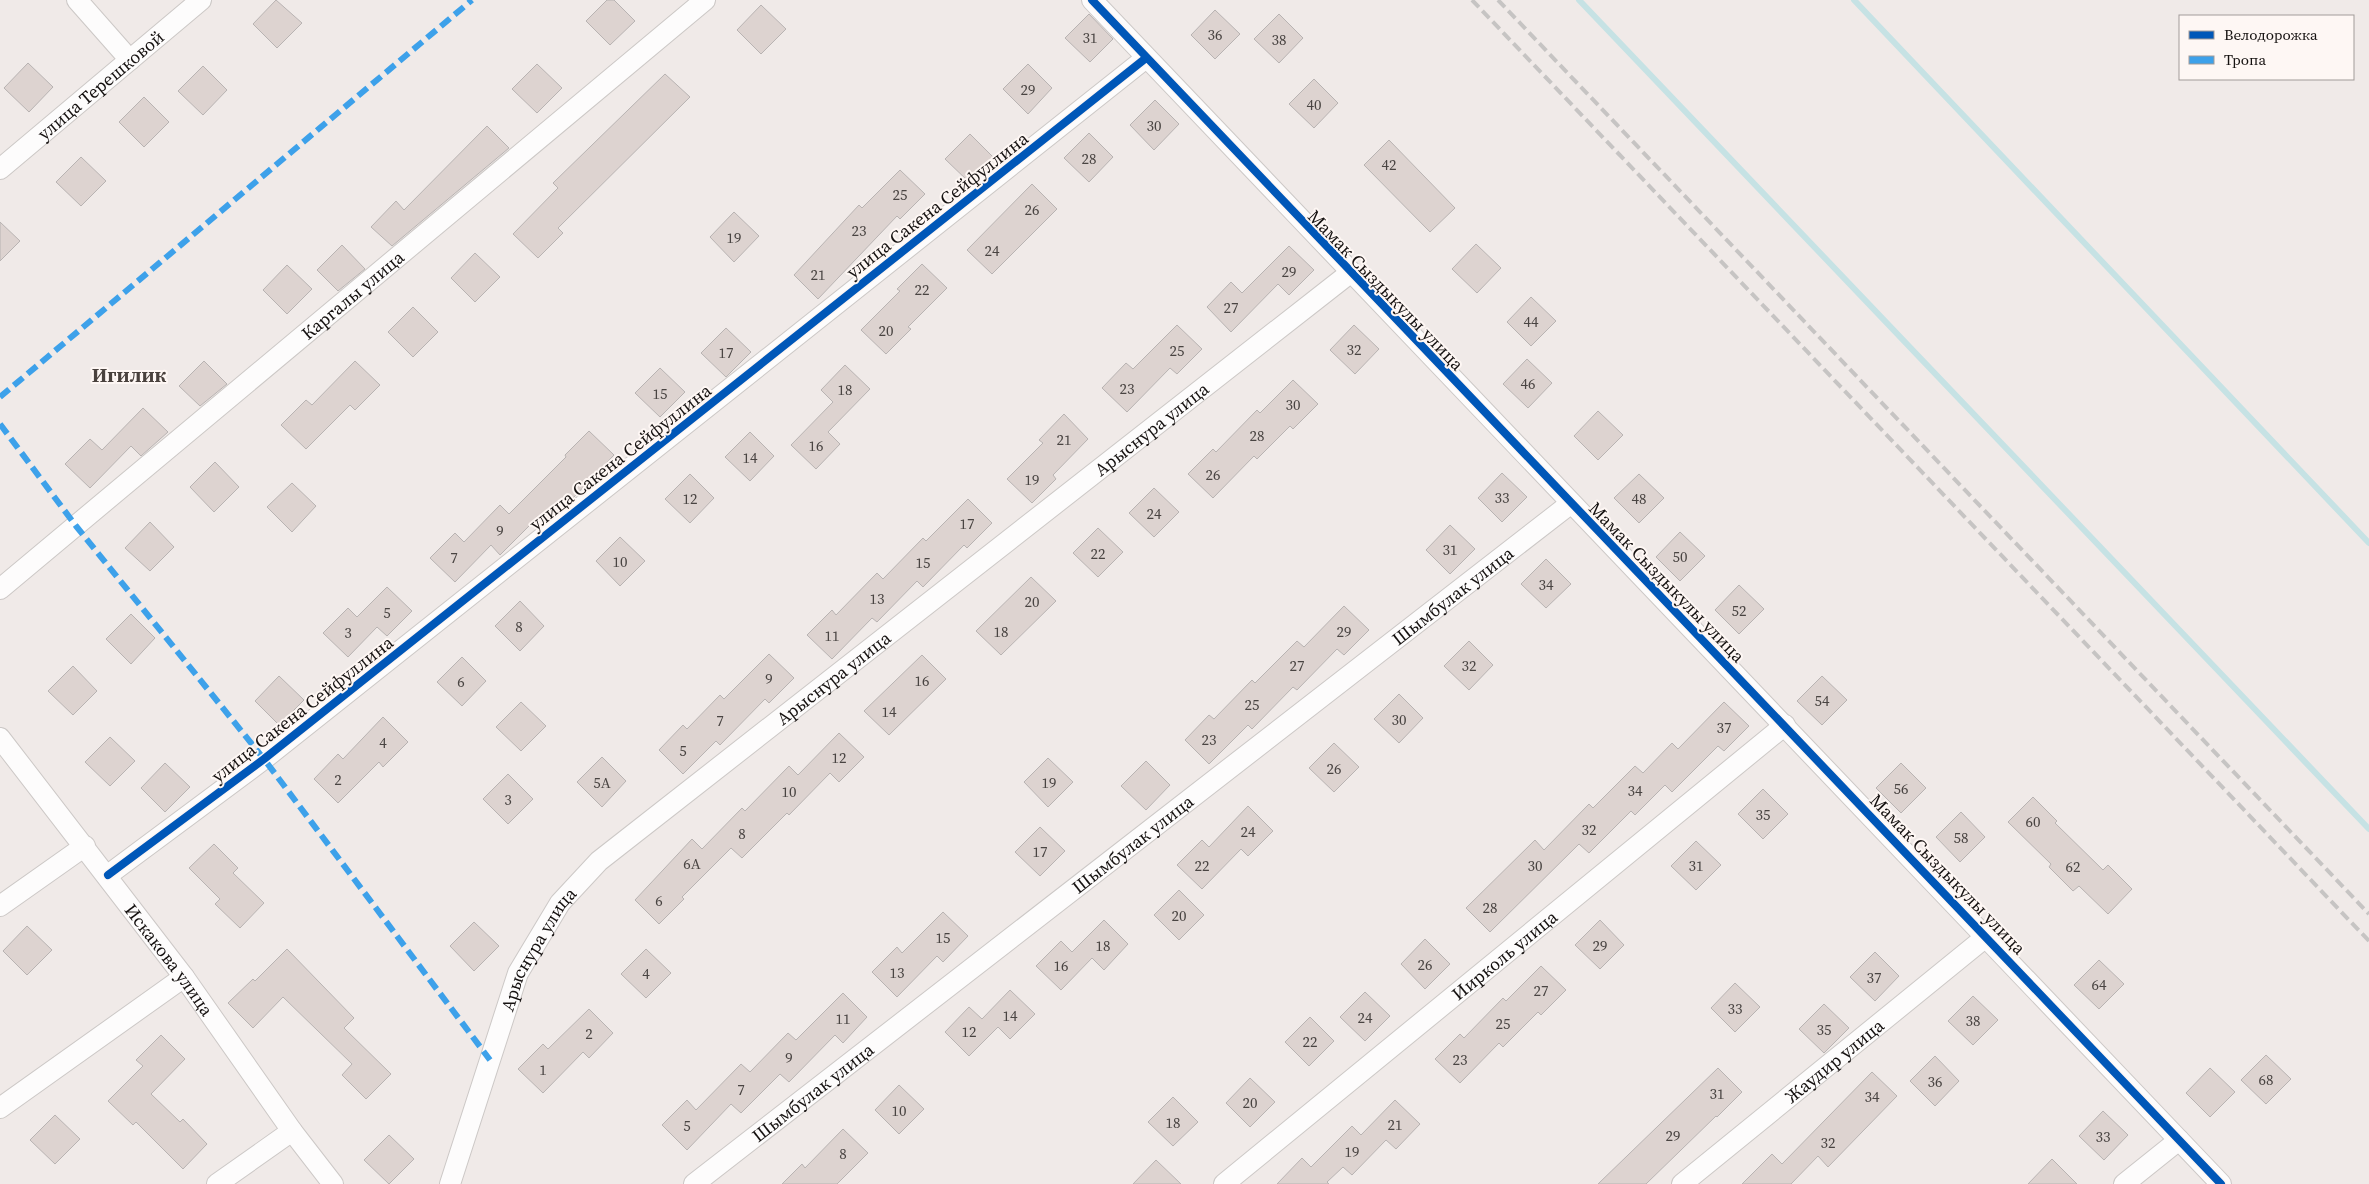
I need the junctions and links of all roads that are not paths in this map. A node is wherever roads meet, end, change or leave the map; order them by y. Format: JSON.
{"nodes":[{"id":1,"x":77,"y":0,"type":"edge"},
{"id":2,"x":201,"y":0,"type":"edge"},
{"id":3,"x":704,"y":0,"type":"edge"},
{"id":4,"x":1092,"y":0,"type":"edge"},
{"id":5,"x":1146,"y":58,"type":"junction"},
{"id":6,"x":130,"y":60,"type":"junction"},
{"id":7,"x":2,"y":162,"type":"edge"},
{"id":8,"x":1350,"y":273,"type":"junction"},
{"id":9,"x":1570,"y":504,"type":"junction"},
{"id":10,"x":0,"y":589,"type":"edge"},
{"id":11,"x":1784,"y":725,"type":"junction"},
{"id":12,"x":0,"y":738,"type":"edge"},
{"id":13,"x":85,"y":846,"type":"junction"},
{"id":14,"x":108,"y":875,"type":"junction"},
{"id":15,"x":0,"y":906,"type":"edge"},
{"id":16,"x":1987,"y":936,"type":"junction"},
{"id":17,"x":184,"y":977,"type":"junction"},
{"id":18,"x":0,"y":1108,"type":"edge"},
{"id":19,"x":292,"y":1131,"type":"junction"},
{"id":20,"x":2179,"y":1140,"type":"junction"},
{"id":21,"x":217,"y":1184,"type":"edge"},
{"id":22,"x":333,"y":1184,"type":"edge"},
{"id":23,"x":450,"y":1184,"type":"edge"},
{"id":24,"x":694,"y":1184,"type":"edge"},
{"id":25,"x":1224,"y":1184,"type":"edge"},
{"id":26,"x":1682,"y":1184,"type":"edge"},
{"id":27,"x":2124,"y":1184,"type":"edge"},
{"id":28,"x":2221,"y":1184,"type":"edge"}],
"edges":[{"from":1,"to":6,"type":"street"},
{"from":2,"to":6,"type":"street","name":"улица Терешковой"},
{"from":3,"to":10,"type":"street","name":"Каргалы улица"},
{"from":4,"to":5,"type":"street","name":"Мамак Сыздыкулы улица"},
{"from":5,"to":8,"type":"street","name":"Мамак Сыздыкулы улица"},
{"from":5,"to":14,"type":"street","name":"улица Сакена Сейфуллина"},
{"from":6,"to":7,"type":"street","name":"улица Терешковой"},
{"from":8,"to":9,"type":"street","name":"Мамак Сыздыкулы улица"},
{"from":8,"to":23,"type":"street","name":"Арыснура улица"},
{"from":9,"to":11,"type":"street","name":"Мамак Сыздыкулы улица"},
{"from":9,"to":24,"type":"street","name":"Шымбулак улица"},
{"from":11,"to":16,"type":"street","name":"Мамак Сыздыкулы улица"},
{"from":11,"to":25,"type":"street","name":"Иирколь улица"},
{"from":12,"to":13,"type":"street","name":"Искакова улица"},
{"from":13,"to":14,"type":"street","name":"Искакова улица"},
{"from":13,"to":15,"type":"street"},
{"from":14,"to":17,"type":"street","name":"Искакова улица"},
{"from":16,"to":20,"type":"street","name":"Мамак Сыздыкулы улица"},
{"from":16,"to":26,"type":"street","name":"Жаудир улица"},
{"from":17,"to":18,"type":"street"},
{"from":17,"to":19,"type":"street","name":"Искакова улица"},
{"from":19,"to":21,"type":"street"},
{"from":19,"to":22,"type":"street","name":"Искакова улица"},
{"from":20,"to":27,"type":"street"},
{"from":20,"to":28,"type":"street","name":"Мамак Сыздыкулы улица"}]}
